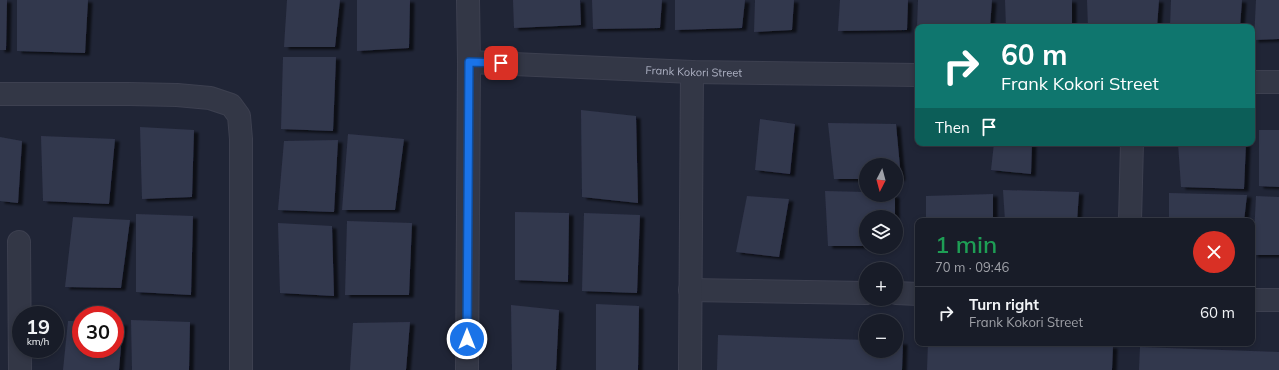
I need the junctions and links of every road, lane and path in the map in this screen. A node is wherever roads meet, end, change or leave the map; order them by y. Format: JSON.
{"nodes":[{"id":1,"x":468,"y":0,"type":"edge"},
{"id":2,"x":469,"y":62,"type":"junction"},
{"id":3,"x":692,"y":72,"type":"junction"},
{"id":4,"x":915,"y":75,"type":"edge"},
{"id":5,"x":1255,"y":82,"type":"edge"},
{"id":6,"x":1279,"y":82,"type":"edge"},
{"id":7,"x":0,"y":94,"type":"edge"},
{"id":8,"x":1132,"y":146,"type":"edge"},
{"id":9,"x":1130,"y":218,"type":"edge"},
{"id":10,"x":19,"y":242,"type":"dead end"},
{"id":11,"x":690,"y":290,"type":"junction"},
{"id":12,"x":859,"y":293,"type":"edge"},
{"id":13,"x":903,"y":293,"type":"edge"},
{"id":14,"x":915,"y":294,"type":"edge"},
{"id":15,"x":1255,"y":300,"type":"edge"},
{"id":16,"x":1279,"y":300,"type":"edge"},
{"id":17,"x":20,"y":370,"type":"edge"},
{"id":18,"x":240,"y":370,"type":"edge"},
{"id":19,"x":467,"y":370,"type":"edge"},
{"id":20,"x":690,"y":370,"type":"edge"}],
"edges":[{"from":1,"to":2,"type":"street"},
{"from":2,"to":3,"type":"street","name":"Frank Kokori Street"},
{"from":2,"to":19,"type":"street"},
{"from":3,"to":4,"type":"street","name":"Frank Kokori Street"},
{"from":3,"to":11,"type":"street"},
{"from":5,"to":6,"type":"street"},
{"from":7,"to":18,"type":"street"},
{"from":8,"to":9,"type":"street"},
{"from":10,"to":17,"type":"street"},
{"from":11,"to":12,"type":"street"},
{"from":11,"to":20,"type":"street"},
{"from":13,"to":14,"type":"street"},
{"from":15,"to":16,"type":"street"}]}
